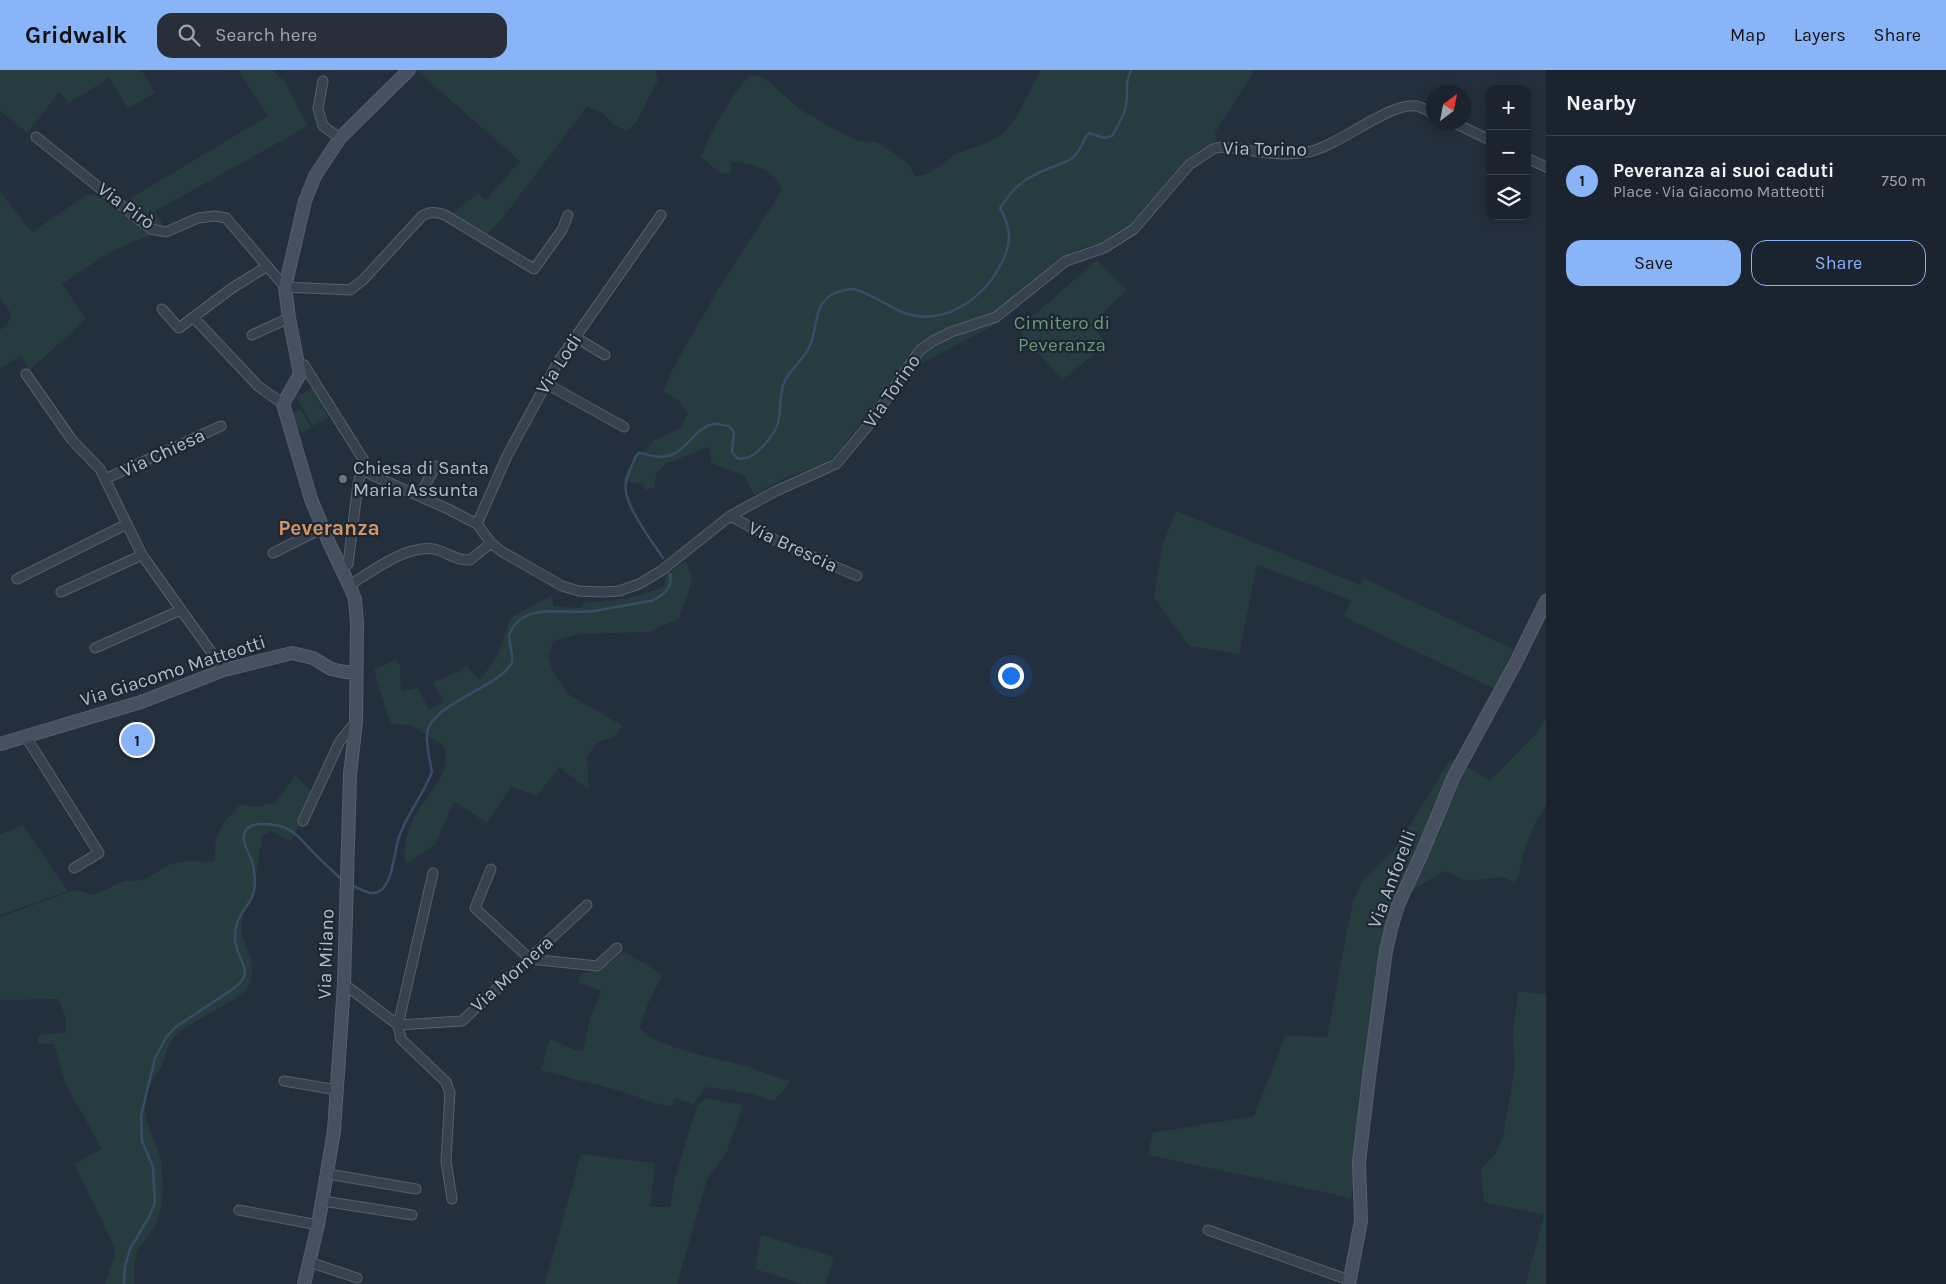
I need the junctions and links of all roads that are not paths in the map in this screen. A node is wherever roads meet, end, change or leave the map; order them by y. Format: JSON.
{"nodes":[{"id":1,"x":408,"y":70,"type":"edge"},
{"id":2,"x":323,"y":81,"type":"dead end"},
{"id":3,"x":1426,"y":110,"type":"edge"},
{"id":4,"x":1469,"y":130,"type":"edge"},
{"id":5,"x":36,"y":137,"type":"dead end"},
{"id":6,"x":340,"y":138,"type":"junction"},
{"id":7,"x":1486,"y":138,"type":"edge"},
{"id":8,"x":1531,"y":160,"type":"edge"},
{"id":9,"x":1546,"y":167,"type":"edge"},
{"id":10,"x":568,"y":215,"type":"dead end"},
{"id":11,"x":661,"y":215,"type":"dead end"},
{"id":12,"x":266,"y":267,"type":"junction"},
{"id":13,"x":285,"y":287,"type":"junction"},
{"id":14,"x":162,"y":309,"type":"dead end"},
{"id":15,"x":193,"y":317,"type":"junction"},
{"id":16,"x":289,"y":318,"type":"junction"},
{"id":17,"x":252,"y":335,"type":"dead end"},
{"id":18,"x":575,"y":337,"type":"junction"},
{"id":19,"x":605,"y":356,"type":"dead end"},
{"id":20,"x":299,"y":364,"type":"junction"},
{"id":21,"x":26,"y":374,"type":"dead end"},
{"id":22,"x":545,"y":382,"type":"junction"},
{"id":23,"x":284,"y":404,"type":"junction"},
{"id":24,"x":221,"y":426,"type":"dead end"},
{"id":25,"x":624,"y":427,"type":"dead end"},
{"id":26,"x":436,"y":466,"type":"dead end"},
{"id":27,"x":366,"y":470,"type":"junction"},
{"id":28,"x":105,"y":479,"type":"junction"},
{"id":29,"x":419,"y":496,"type":"junction"},
{"id":30,"x":730,"y":516,"type":"junction"},
{"id":31,"x":127,"y":524,"type":"junction"},
{"id":32,"x":477,"y":524,"type":"junction"},
{"id":33,"x":353,"y":526,"type":"junction"},
{"id":34,"x":324,"y":531,"type":"junction"},
{"id":35,"x":491,"y":543,"type":"junction"},
{"id":36,"x":273,"y":553,"type":"dead end"},
{"id":37,"x":142,"y":555,"type":"junction"},
{"id":38,"x":342,"y":568,"type":"junction"},
{"id":39,"x":857,"y":576,"type":"dead end"},
{"id":40,"x":17,"y":579,"type":"dead end"},
{"id":41,"x":350,"y":585,"type":"junction"},
{"id":42,"x":61,"y":592,"type":"dead end"},
{"id":43,"x":1546,"y":601,"type":"edge"},
{"id":44,"x":180,"y":610,"type":"junction"},
{"id":45,"x":95,"y":648,"type":"dead end"},
{"id":46,"x":224,"y":670,"type":"junction"},
{"id":47,"x":356,"y":672,"type":"junction"},
{"id":48,"x":356,"y":722,"type":"junction"},
{"id":49,"x":26,"y":736,"type":"junction"},
{"id":50,"x":0,"y":744,"type":"edge"},
{"id":51,"x":303,"y":821,"type":"dead end"},
{"id":52,"x":74,"y":868,"type":"dead end"},
{"id":53,"x":491,"y":869,"type":"dead end"},
{"id":54,"x":433,"y":873,"type":"dead end"},
{"id":55,"x":587,"y":905,"type":"dead end"},
{"id":56,"x":617,"y":948,"type":"dead end"},
{"id":57,"x":530,"y":959,"type":"junction"},
{"id":58,"x":344,"y":984,"type":"junction"},
{"id":59,"x":398,"y":1025,"type":"junction"},
{"id":60,"x":284,"y":1081,"type":"dead end"},
{"id":61,"x":337,"y":1090,"type":"junction"},
{"id":62,"x":328,"y":1174,"type":"junction"},
{"id":63,"x":416,"y":1189,"type":"dead end"},
{"id":64,"x":452,"y":1199,"type":"dead end"},
{"id":65,"x":323,"y":1201,"type":"junction"},
{"id":66,"x":239,"y":1210,"type":"dead end"},
{"id":67,"x":412,"y":1215,"type":"dead end"},
{"id":68,"x":318,"y":1226,"type":"junction"},
{"id":69,"x":1208,"y":1230,"type":"dead end"},
{"id":70,"x":309,"y":1262,"type":"junction"},
{"id":71,"x":357,"y":1278,"type":"dead end"},
{"id":72,"x":1349,"y":1282,"type":"edge"},
{"id":73,"x":304,"y":1284,"type":"edge"}],
"edges":[{"from":1,"to":6,"type":"street"},
{"from":2,"to":6,"type":"street"},
{"from":3,"to":30,"type":"street","name":"Via Torino"},
{"from":4,"to":7,"type":"street"},
{"from":5,"to":12,"type":"street","name":"Via Pirò"},
{"from":6,"to":13,"type":"street"},
{"from":8,"to":9,"type":"street"},
{"from":10,"to":13,"type":"street"},
{"from":11,"to":18,"type":"street","name":"Via Lodi"},
{"from":12,"to":13,"type":"street","name":"Via Pirò"},
{"from":12,"to":15,"type":"street"},
{"from":13,"to":16,"type":"street"},
{"from":14,"to":15,"type":"street"},
{"from":15,"to":23,"type":"street"},
{"from":16,"to":17,"type":"street"},
{"from":16,"to":20,"type":"street"},
{"from":18,"to":19,"type":"street"},
{"from":18,"to":22,"type":"street","name":"Via Lodi"},
{"from":20,"to":23,"type":"street"},
{"from":20,"to":27,"type":"street"},
{"from":21,"to":28,"type":"street"},
{"from":22,"to":25,"type":"street"},
{"from":22,"to":32,"type":"street","name":"Via Lodi"},
{"from":23,"to":34,"type":"street","name":"Via Milano"},
{"from":24,"to":28,"type":"street","name":"Via Chiesa"},
{"from":26,"to":29,"type":"street"},
{"from":27,"to":29,"type":"street"},
{"from":27,"to":33,"type":"street"},
{"from":28,"to":31,"type":"street"},
{"from":29,"to":32,"type":"street"},
{"from":30,"to":35,"type":"street","name":"Via Torino"},
{"from":30,"to":39,"type":"street","name":"Via Brescia"},
{"from":31,"to":37,"type":"street"},
{"from":31,"to":40,"type":"street"},
{"from":32,"to":35,"type":"street","name":"Via Torino"},
{"from":33,"to":34,"type":"street"},
{"from":33,"to":38,"type":"street"},
{"from":34,"to":36,"type":"street"},
{"from":34,"to":38,"type":"street","name":"Via Milano"},
{"from":35,"to":41,"type":"street"},
{"from":37,"to":42,"type":"street"},
{"from":37,"to":44,"type":"street"},
{"from":38,"to":41,"type":"street","name":"Via Milano"},
{"from":41,"to":47,"type":"street","name":"Via Milano"},
{"from":43,"to":72,"type":"street","name":"Via Anforelli"},
{"from":44,"to":45,"type":"street"},
{"from":44,"to":46,"type":"street"},
{"from":46,"to":47,"type":"street","name":"Via Giacomo Matteotti"},
{"from":46,"to":49,"type":"street","name":"Via Giacomo Matteotti"},
{"from":47,"to":48,"type":"street","name":"Via Milano"},
{"from":48,"to":51,"type":"street"},
{"from":48,"to":58,"type":"street","name":"Via Milano"},
{"from":49,"to":50,"type":"street","name":"Via Giacomo Matteotti"},
{"from":49,"to":52,"type":"street"},
{"from":53,"to":57,"type":"street"},
{"from":54,"to":59,"type":"street"},
{"from":55,"to":57,"type":"street","name":"Via Mornera"},
{"from":56,"to":57,"type":"street"},
{"from":57,"to":59,"type":"street","name":"Via Mornera"},
{"from":58,"to":59,"type":"street"},
{"from":58,"to":61,"type":"street","name":"Via Milano"},
{"from":59,"to":64,"type":"street"},
{"from":60,"to":61,"type":"street"},
{"from":61,"to":62,"type":"street","name":"Via Milano"},
{"from":62,"to":63,"type":"street"},
{"from":62,"to":65,"type":"street","name":"Via Milano"},
{"from":65,"to":67,"type":"street"},
{"from":65,"to":68,"type":"street","name":"Via Milano"},
{"from":66,"to":68,"type":"street"},
{"from":68,"to":70,"type":"street","name":"Via Milano"},
{"from":69,"to":72,"type":"street"},
{"from":70,"to":71,"type":"street"},
{"from":70,"to":73,"type":"street","name":"Via Milano"}]}
